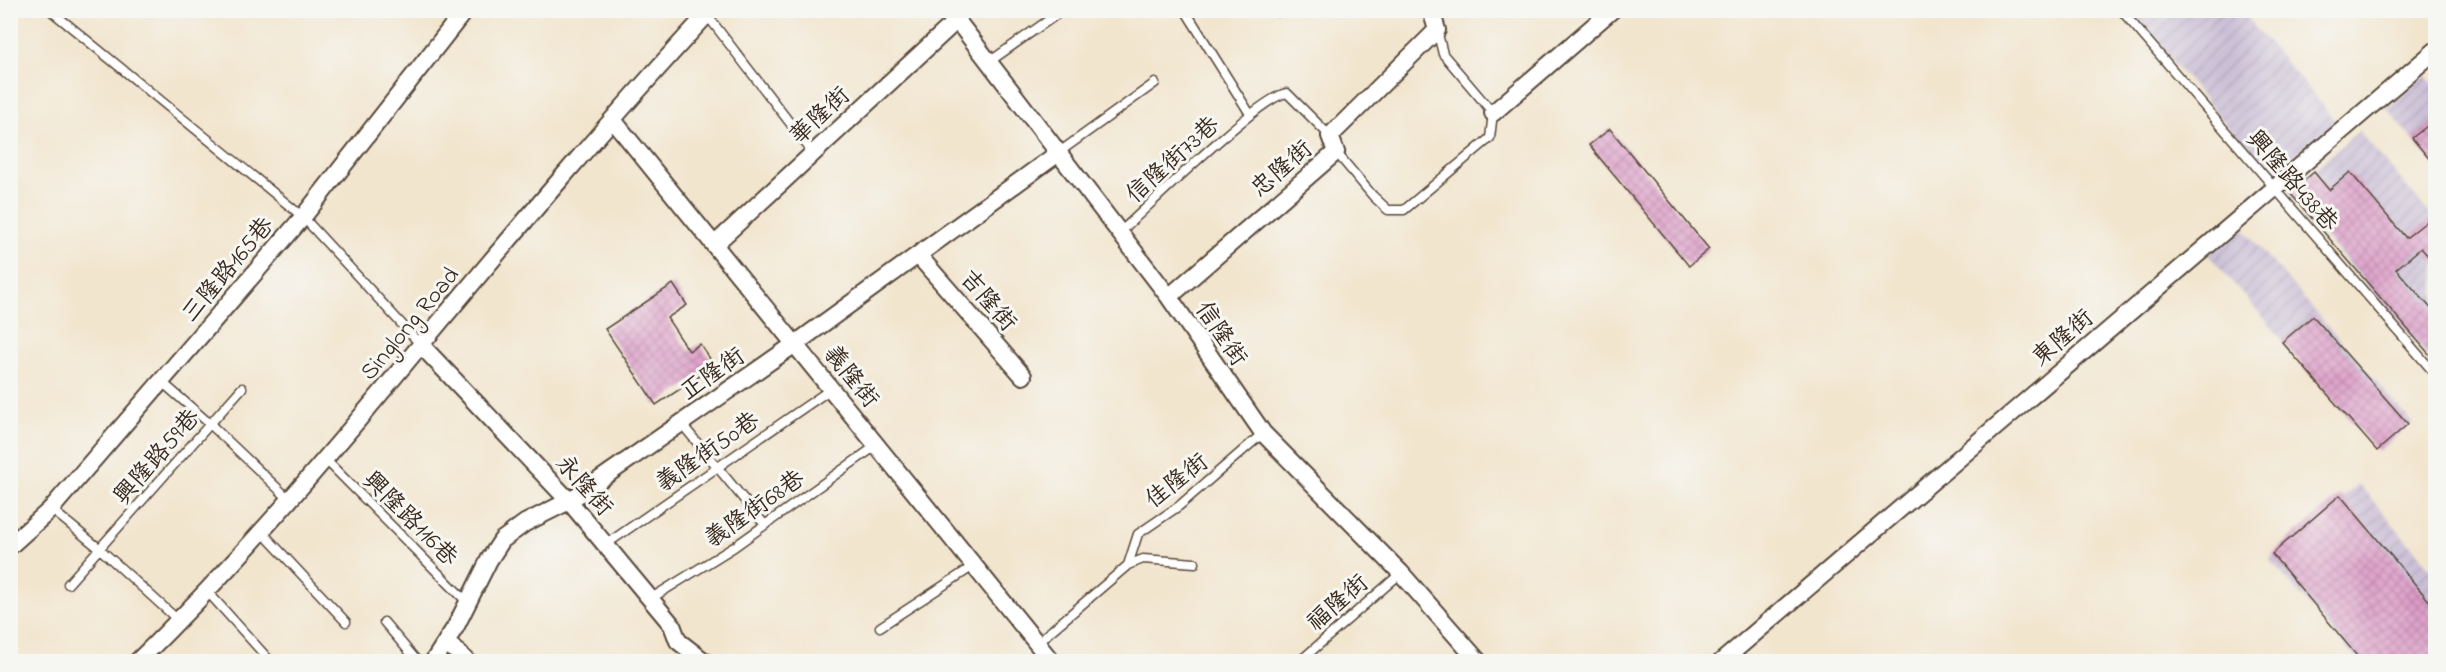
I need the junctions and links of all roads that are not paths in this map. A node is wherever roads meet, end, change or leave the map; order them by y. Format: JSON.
{"nodes":[{"id":1,"x":50,"y":10,"type":"edge"},
{"id":2,"x":465,"y":10,"type":"edge"},
{"id":3,"x":1063,"y":10,"type":"edge"},
{"id":4,"x":1185,"y":10,"type":"edge"},
{"id":5,"x":1431,"y":10,"type":"edge"},
{"id":6,"x":1612,"y":10,"type":"edge"},
{"id":7,"x":2121,"y":10,"type":"edge"},
{"id":8,"x":709,"y":13,"type":"edge"},
{"id":9,"x":953,"y":16,"type":"edge"},
{"id":10,"x":1437,"y":30,"type":"junction"},
{"id":11,"x":2436,"y":50,"type":"edge"},
{"id":12,"x":989,"y":62,"type":"junction"},
{"id":13,"x":1155,"y":83,"type":"dead end"},
{"id":14,"x":1493,"y":113,"type":"junction"},
{"id":15,"x":1250,"y":114,"type":"junction"},
{"id":16,"x":613,"y":120,"type":"junction"},
{"id":17,"x":1330,"y":136,"type":"junction"},
{"id":18,"x":1336,"y":152,"type":"junction"},
{"id":19,"x":813,"y":153,"type":"junction"},
{"id":20,"x":1057,"y":154,"type":"junction"},
{"id":21,"x":2273,"y":188,"type":"junction"},
{"id":22,"x":303,"y":217,"type":"junction"},
{"id":23,"x":1119,"y":232,"type":"junction"},
{"id":24,"x":714,"y":244,"type":"junction"},
{"id":25,"x":918,"y":255,"type":"junction"},
{"id":26,"x":1169,"y":297,"type":"junction"},
{"id":27,"x":795,"y":344,"type":"junction"},
{"id":28,"x":421,"y":345,"type":"junction"},
{"id":29,"x":2436,"y":375,"type":"edge"},
{"id":30,"x":1023,"y":376,"type":"dead end"},
{"id":31,"x":162,"y":382,"type":"junction"},
{"id":32,"x":242,"y":388,"type":"dead end"},
{"id":33,"x":831,"y":389,"type":"junction"},
{"id":34,"x":681,"y":423,"type":"junction"},
{"id":35,"x":210,"y":424,"type":"junction"},
{"id":36,"x":1263,"y":433,"type":"junction"},
{"id":37,"x":878,"y":445,"type":"junction"},
{"id":38,"x":326,"y":460,"type":"junction"},
{"id":39,"x":718,"y":467,"type":"junction"},
{"id":40,"x":291,"y":501,"type":"junction"},
{"id":41,"x":569,"y":501,"type":"junction"},
{"id":42,"x":51,"y":509,"type":"junction"},
{"id":43,"x":765,"y":525,"type":"junction"},
{"id":44,"x":261,"y":532,"type":"junction"},
{"id":45,"x":605,"y":545,"type":"junction"},
{"id":46,"x":10,"y":546,"type":"edge"},
{"id":47,"x":100,"y":549,"type":"junction"},
{"id":48,"x":1195,"y":563,"type":"dead end"},
{"id":49,"x":975,"y":565,"type":"junction"},
{"id":50,"x":1128,"y":565,"type":"junction"},
{"id":51,"x":1401,"y":573,"type":"junction"},
{"id":52,"x":68,"y":584,"type":"dead end"},
{"id":53,"x":207,"y":591,"type":"junction"},
{"id":54,"x":650,"y":599,"type":"junction"},
{"id":55,"x":468,"y":603,"type":"junction"},
{"id":56,"x":179,"y":621,"type":"junction"},
{"id":57,"x":346,"y":622,"type":"dead end"},
{"id":58,"x":384,"y":622,"type":"dead end"},
{"id":59,"x":880,"y":627,"type":"dead end"},
{"id":60,"x":446,"y":642,"type":"junction"},
{"id":61,"x":1045,"y":651,"type":"edge"},
{"id":62,"x":137,"y":662,"type":"edge"},
{"id":63,"x":271,"y":662,"type":"edge"},
{"id":64,"x":418,"y":662,"type":"edge"},
{"id":65,"x":433,"y":662,"type":"edge"},
{"id":66,"x":468,"y":662,"type":"edge"},
{"id":67,"x":705,"y":662,"type":"edge"},
{"id":68,"x":1028,"y":662,"type":"edge"},
{"id":69,"x":1299,"y":662,"type":"edge"},
{"id":70,"x":1479,"y":662,"type":"edge"},
{"id":71,"x":1721,"y":662,"type":"edge"}],
"edges":[{"from":1,"to":22,"type":"lane"},
{"from":2,"to":22,"type":"street","name":"三隆路165巷"},
{"from":3,"to":12,"type":"lane"},
{"from":4,"to":15,"type":"lane"},
{"from":5,"to":10,"type":"street"},
{"from":6,"to":14,"type":"street"},
{"from":7,"to":21,"type":"lane","name":"興隆路438巷"},
{"from":8,"to":16,"type":"street","name":"Singlong Road"},
{"from":8,"to":19,"type":"lane"},
{"from":9,"to":12,"type":"street","name":"信隆街"},
{"from":9,"to":19,"type":"street","name":"華隆街"},
{"from":10,"to":14,"type":"lane"},
{"from":10,"to":17,"type":"street","name":"忠隆街"},
{"from":11,"to":21,"type":"street","name":"東隆街"},
{"from":12,"to":20,"type":"street","name":"信隆街"},
{"from":13,"to":20,"type":"lane"},
{"from":14,"to":18,"type":"lane"},
{"from":15,"to":17,"type":"lane","name":"信隆街73巷"},
{"from":15,"to":23,"type":"lane","name":"信隆街73巷"},
{"from":16,"to":24,"type":"street","name":"義隆街"},
{"from":16,"to":28,"type":"street","name":"Singlong Road"},
{"from":17,"to":18,"type":"street","name":"忠隆街"},
{"from":18,"to":26,"type":"street","name":"忠隆街"},
{"from":19,"to":24,"type":"street","name":"華隆街"},
{"from":20,"to":23,"type":"street","name":"信隆街"},
{"from":20,"to":25,"type":"street","name":"正隆街"},
{"from":21,"to":29,"type":"lane","name":"興隆路438巷"},
{"from":21,"to":71,"type":"street","name":"東隆街"},
{"from":22,"to":28,"type":"lane"},
{"from":22,"to":31,"type":"street","name":"三隆路165巷"},
{"from":23,"to":26,"type":"street","name":"信隆街"},
{"from":24,"to":27,"type":"street","name":"義隆街"},
{"from":25,"to":27,"type":"street","name":"正隆街"},
{"from":25,"to":30,"type":"street","name":"吉隆街"},
{"from":26,"to":36,"type":"street","name":"信隆街"},
{"from":27,"to":33,"type":"street","name":"義隆街"},
{"from":27,"to":34,"type":"street","name":"正隆街"},
{"from":28,"to":38,"type":"street","name":"Singlong Road"},
{"from":28,"to":41,"type":"street","name":"永隆街"},
{"from":31,"to":35,"type":"lane"},
{"from":31,"to":42,"type":"street","name":"三隆路165巷"},
{"from":32,"to":35,"type":"lane","name":"興隆路59巷"},
{"from":33,"to":37,"type":"street","name":"義隆街"},
{"from":33,"to":39,"type":"lane","name":"義隆街50巷"},
{"from":34,"to":39,"type":"lane"},
{"from":34,"to":41,"type":"street","name":"正隆街"},
{"from":35,"to":40,"type":"lane"},
{"from":35,"to":47,"type":"lane","name":"興隆路59巷"},
{"from":36,"to":50,"type":"lane","name":"佳隆街"},
{"from":36,"to":51,"type":"street","name":"信隆街"},
{"from":37,"to":43,"type":"lane","name":"義隆街68巷"},
{"from":37,"to":49,"type":"street","name":"義隆街"},
{"from":38,"to":40,"type":"street","name":"Singlong Road"},
{"from":38,"to":55,"type":"lane","name":"興隆路116巷"},
{"from":39,"to":43,"type":"lane"},
{"from":39,"to":45,"type":"lane","name":"義隆街50巷"},
{"from":40,"to":44,"type":"street","name":"Singlong Road"},
{"from":41,"to":45,"type":"street","name":"永隆街"},
{"from":41,"to":55,"type":"street","name":"正隆街"},
{"from":42,"to":46,"type":"street","name":"三隆路165巷"},
{"from":42,"to":47,"type":"lane"},
{"from":43,"to":54,"type":"lane","name":"義隆街68巷"},
{"from":44,"to":53,"type":"street","name":"Singlong Road"},
{"from":44,"to":57,"type":"lane"},
{"from":45,"to":54,"type":"street","name":"永隆街"},
{"from":47,"to":52,"type":"lane","name":"興隆路59巷"},
{"from":47,"to":56,"type":"lane"},
{"from":48,"to":50,"type":"lane"},
{"from":49,"to":59,"type":"lane"},
{"from":49,"to":61,"type":"street","name":"義隆街"},
{"from":50,"to":61,"type":"lane"},
{"from":51,"to":69,"type":"lane","name":"福隆街"},
{"from":51,"to":70,"type":"street","name":"信隆街"},
{"from":53,"to":56,"type":"street","name":"Singlong Road"},
{"from":53,"to":63,"type":"lane"},
{"from":54,"to":67,"type":"street","name":"永隆街"},
{"from":55,"to":60,"type":"street","name":"正隆街"},
{"from":56,"to":62,"type":"street","name":"Singlong Road"},
{"from":58,"to":64,"type":"lane"},
{"from":60,"to":65,"type":"street","name":"正隆街"},
{"from":60,"to":66,"type":"street"},
{"from":61,"to":68,"type":"lane"}]}
